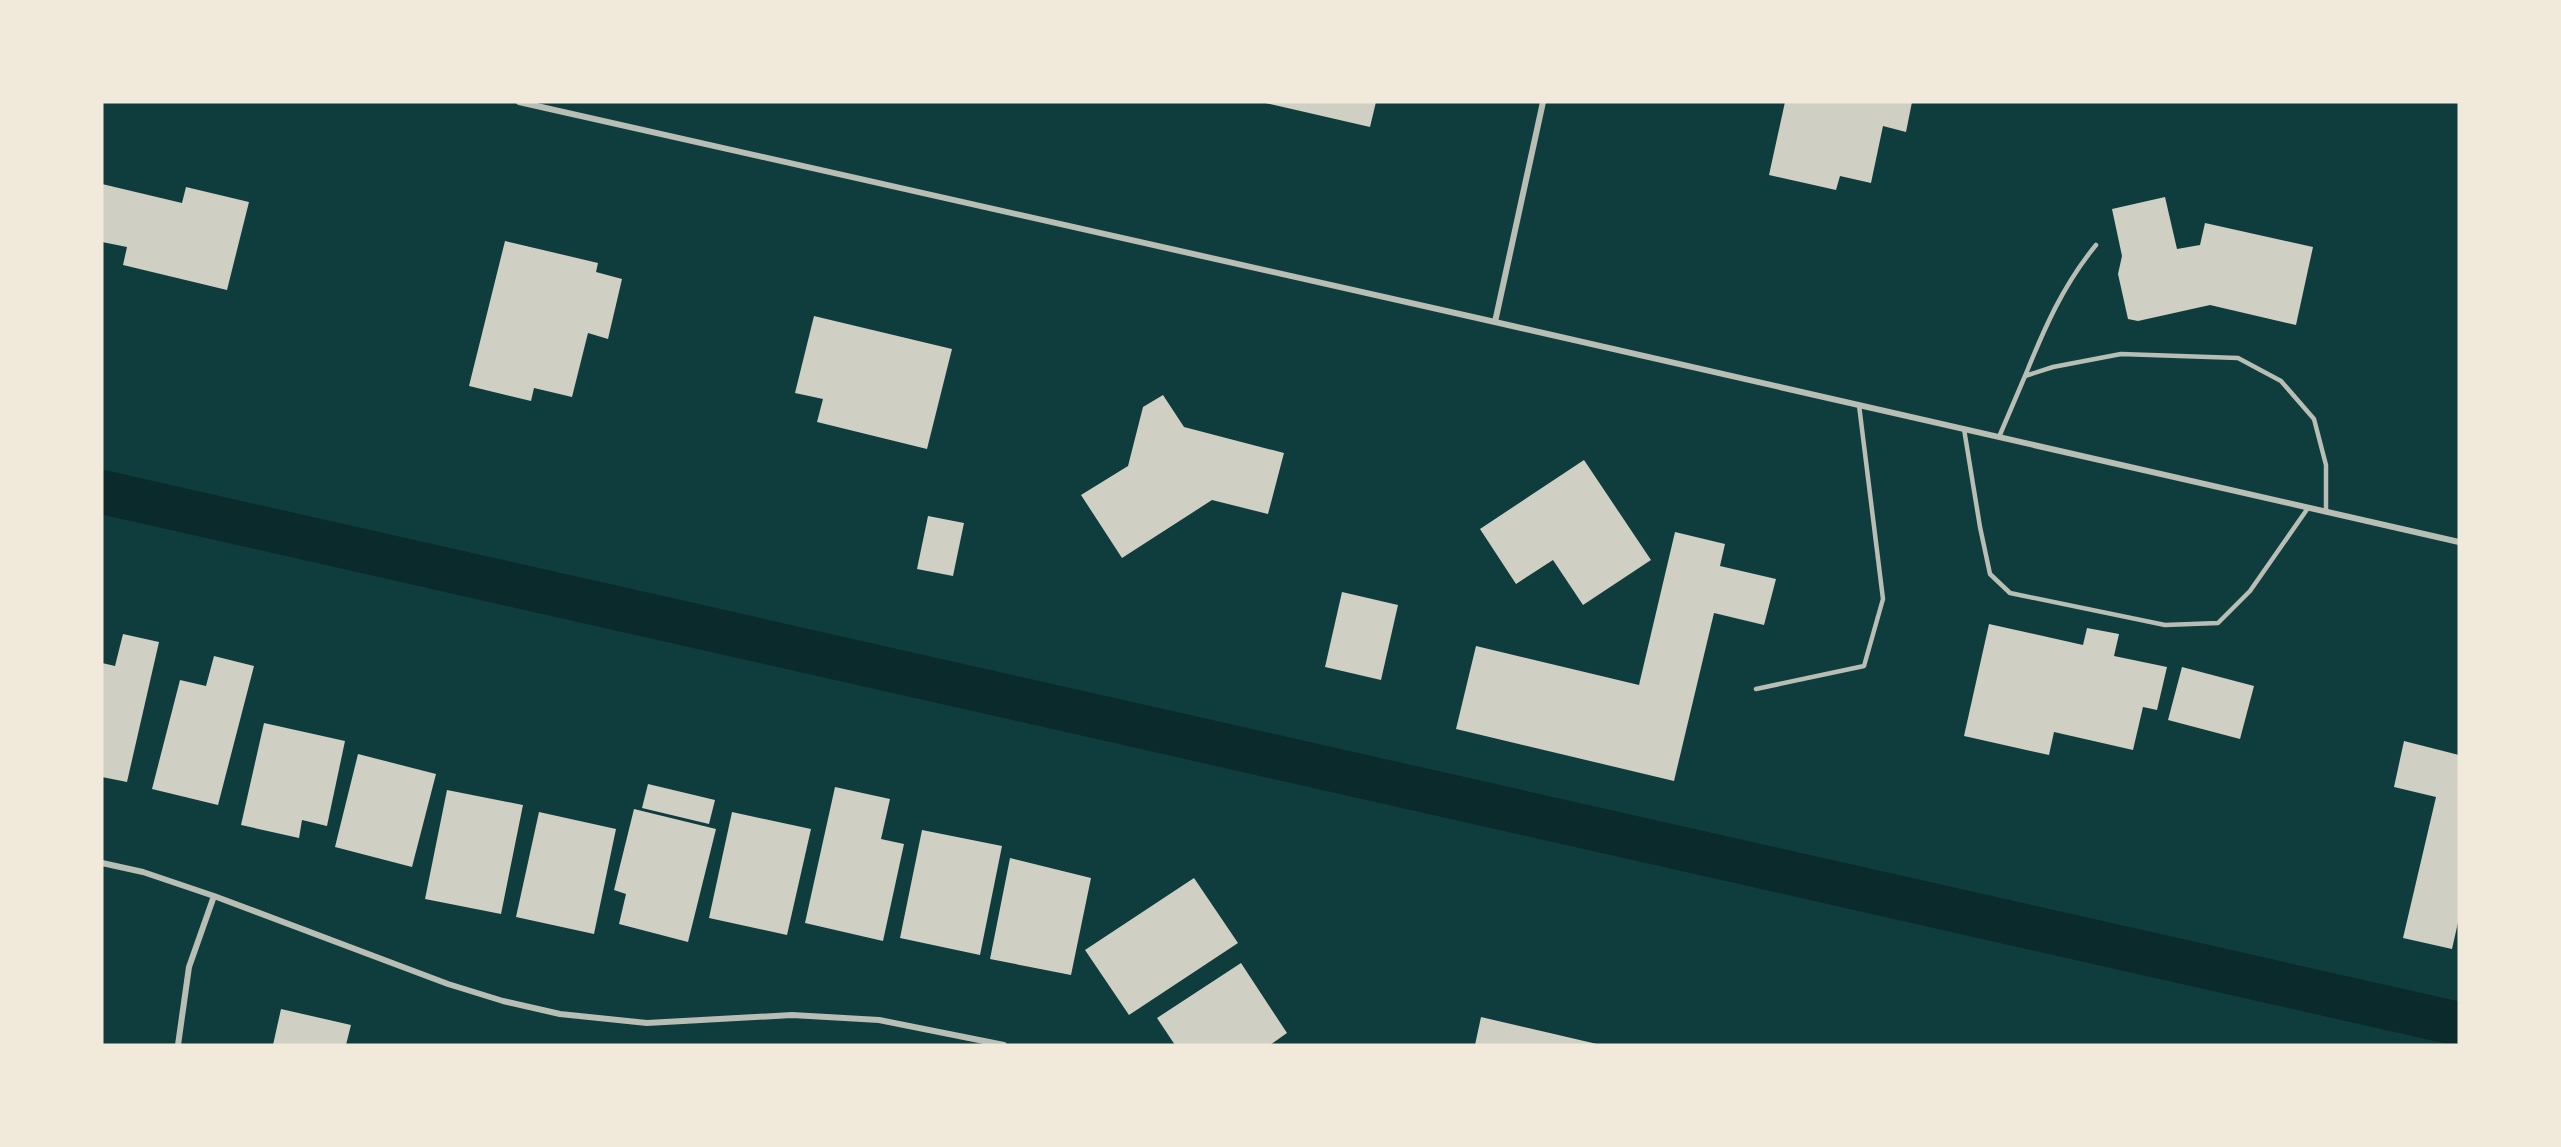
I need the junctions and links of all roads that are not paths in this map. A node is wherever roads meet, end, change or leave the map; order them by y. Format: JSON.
{"nodes":[{"id":1,"x":519,"y":102,"type":"edge"},
{"id":2,"x":1543,"y":102,"type":"edge"},
{"id":3,"x":2096,"y":245,"type":"dead end"},
{"id":4,"x":1495,"y":322,"type":"junction"},
{"id":5,"x":2025,"y":376,"type":"junction"},
{"id":6,"x":1859,"y":405,"type":"junction"},
{"id":7,"x":1964,"y":429,"type":"junction"},
{"id":8,"x":1999,"y":437,"type":"junction"},
{"id":9,"x":2308,"y":508,"type":"junction"},
{"id":10,"x":2326,"y":512,"type":"junction"},
{"id":11,"x":2459,"y":543,"type":"edge"},
{"id":12,"x":1756,"y":688,"type":"dead end"},
{"id":13,"x":102,"y":863,"type":"edge"},
{"id":14,"x":213,"y":896,"type":"junction"},
{"id":15,"x":178,"y":1045,"type":"edge"},
{"id":16,"x":1004,"y":1045,"type":"edge"}],
"edges":[{"from":1,"to":4,"type":"street"},
{"from":2,"to":4,"type":"street"},
{"from":3,"to":5,"type":"lane"},
{"from":4,"to":6,"type":"street"},
{"from":5,"to":8,"type":"lane"},
{"from":5,"to":10,"type":"lane"},
{"from":6,"to":7,"type":"street"},
{"from":6,"to":12,"type":"lane"},
{"from":7,"to":8,"type":"street"},
{"from":7,"to":9,"type":"lane"},
{"from":8,"to":9,"type":"street"},
{"from":9,"to":10,"type":"street"},
{"from":10,"to":11,"type":"street"},
{"from":13,"to":14,"type":"street"},
{"from":14,"to":15,"type":"street"},
{"from":14,"to":16,"type":"street"}]}
